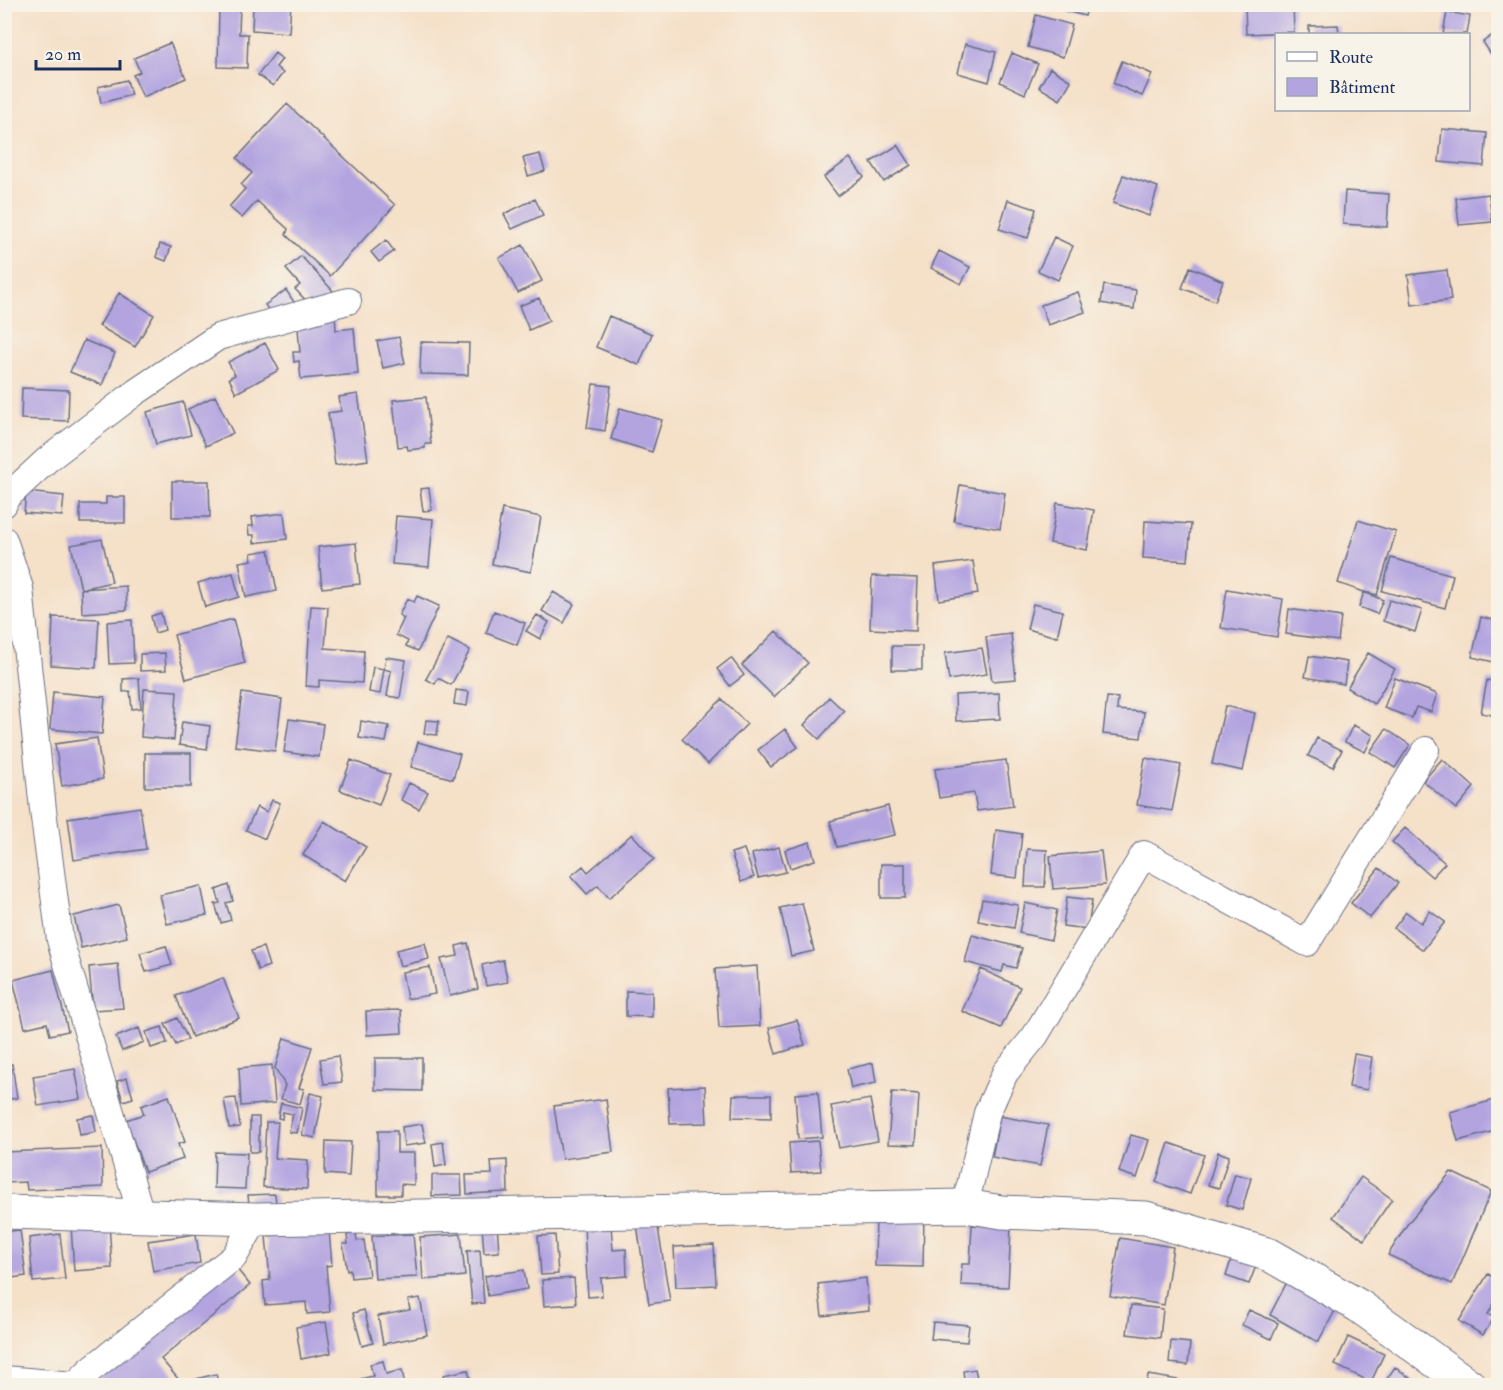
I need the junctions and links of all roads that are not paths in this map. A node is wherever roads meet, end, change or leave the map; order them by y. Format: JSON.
{"nodes":[{"id":1,"x":348,"y":301,"type":"dead end"},
{"id":2,"x":4,"y":504,"type":"edge"},
{"id":3,"x":4,"y":540,"type":"edge"},
{"id":4,"x":1426,"y":750,"type":"dead end"},
{"id":5,"x":965,"y":1206,"type":"junction"},
{"id":6,"x":4,"y":1212,"type":"edge"},
{"id":7,"x":141,"y":1214,"type":"junction"},
{"id":8,"x":256,"y":1219,"type":"junction"},
{"id":9,"x":4,"y":1379,"type":"edge"},
{"id":10,"x":74,"y":1385,"type":"edge"},
{"id":11,"x":1470,"y":1386,"type":"edge"}],
"edges":[{"from":1,"to":2,"type":"street"},
{"from":3,"to":7,"type":"street"},
{"from":4,"to":5,"type":"street"},
{"from":5,"to":8,"type":"street"},
{"from":5,"to":11,"type":"street"},
{"from":6,"to":7,"type":"street"},
{"from":7,"to":8,"type":"street"},
{"from":8,"to":10,"type":"street"},
{"from":9,"to":10,"type":"street"}]}
